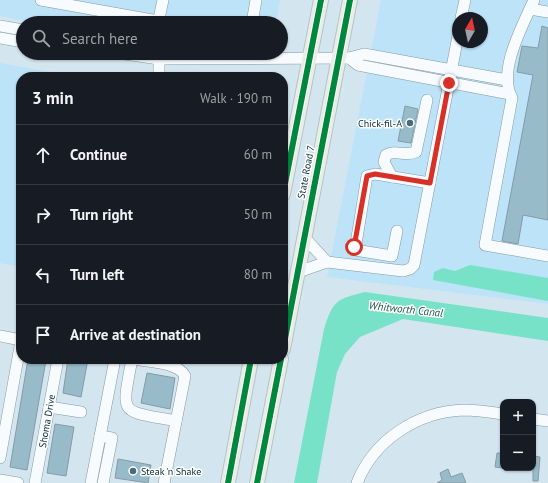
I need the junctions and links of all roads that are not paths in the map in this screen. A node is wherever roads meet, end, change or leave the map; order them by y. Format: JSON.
{"nodes":[{"id":1,"x":41,"y":0,"type":"edge"},
{"id":2,"x":163,"y":0,"type":"edge"},
{"id":3,"x":256,"y":0,"type":"edge"},
{"id":4,"x":321,"y":0,"type":"edge"},
{"id":5,"x":350,"y":0,"type":"edge"},
{"id":6,"x":465,"y":0,"type":"edge"},
{"id":7,"x":532,"y":4,"type":"edge"},
{"id":8,"x":462,"y":12,"type":"edge"},
{"id":9,"x":548,"y":12,"type":"edge"},
{"id":10,"x":126,"y":16,"type":"edge"},
{"id":11,"x":159,"y":16,"type":"edge"},
{"id":12,"x":253,"y":16,"type":"edge"},
{"id":13,"x":0,"y":26,"type":"edge"},
{"id":14,"x":16,"y":29,"type":"edge"},
{"id":15,"x":0,"y":38,"type":"edge"},
{"id":16,"x":16,"y":41,"type":"edge"},
{"id":17,"x":456,"y":48,"type":"edge"},
{"id":18,"x":288,"y":57,"type":"edge"},
{"id":19,"x":309,"y":58,"type":"junction"},
{"id":20,"x":344,"y":58,"type":"junction"},
{"id":21,"x":159,"y":60,"type":"edge"},
{"id":22,"x":452,"y":70,"type":"junction"},
{"id":23,"x":159,"y":72,"type":"edge"},
{"id":24,"x":507,"y":80,"type":"junction"},
{"id":25,"x":449,"y":83,"type":"junction"},
{"id":26,"x":510,"y":94,"type":"junction"},
{"id":27,"x":427,"y":100,"type":"dead end"},
{"id":28,"x":288,"y":168,"type":"edge"},
{"id":29,"x":392,"y":177,"type":"junction"},
{"id":30,"x":430,"y":183,"type":"junction"},
{"id":31,"x":397,"y":231,"type":"dead end"},
{"id":32,"x":304,"y":237,"type":"junction"},
{"id":33,"x":548,"y":256,"type":"edge"},
{"id":34,"x":327,"y":262,"type":"junction"},
{"id":35,"x":298,"y":272,"type":"junction"},
{"id":36,"x":288,"y":323,"type":"edge"},
{"id":37,"x":0,"y":336,"type":"edge"},
{"id":38,"x":16,"y":339,"type":"edge"},
{"id":39,"x":17,"y":364,"type":"edge"},
{"id":40,"x":57,"y":364,"type":"edge"},
{"id":41,"x":114,"y":364,"type":"edge"},
{"id":42,"x":132,"y":364,"type":"edge"},
{"id":43,"x":159,"y":364,"type":"edge"},
{"id":44,"x":250,"y":364,"type":"edge"},
{"id":45,"x":280,"y":364,"type":"edge"},
{"id":46,"x":49,"y":407,"type":"junction"},
{"id":47,"x":80,"y":412,"type":"dead end"},
{"id":48,"x":500,"y":414,"type":"edge"},
{"id":49,"x":536,"y":419,"type":"edge"},
{"id":50,"x":176,"y":421,"type":"junction"},
{"id":51,"x":548,"y":421,"type":"edge"},
{"id":52,"x":100,"y":436,"type":"junction"},
{"id":53,"x":0,"y":458,"type":"edge"},
{"id":54,"x":0,"y":480,"type":"edge"},
{"id":55,"x":18,"y":483,"type":"edge"},
{"id":56,"x":35,"y":483,"type":"edge"},
{"id":57,"x":91,"y":483,"type":"edge"},
{"id":58,"x":104,"y":483,"type":"edge"},
{"id":59,"x":164,"y":483,"type":"edge"},
{"id":60,"x":228,"y":483,"type":"edge"},
{"id":61,"x":257,"y":483,"type":"edge"},
{"id":62,"x":357,"y":483,"type":"edge"}],
"edges":[{"from":1,"to":10,"type":"street"},
{"from":2,"to":11,"type":"street"},
{"from":3,"to":12,"type":"street"},
{"from":4,"to":19,"type":"main road","name":"State Road 7"},
{"from":5,"to":20,"type":"main road","name":"State Road 7"},
{"from":6,"to":8,"type":"street"},
{"from":7,"to":9,"type":"street"},
{"from":7,"to":24,"type":"street"},
{"from":13,"to":14,"type":"street"},
{"from":15,"to":16,"type":"street"},
{"from":17,"to":22,"type":"street"},
{"from":18,"to":19,"type":"street"},
{"from":19,"to":20,"type":"street"},
{"from":19,"to":28,"type":"main road","name":"State Road 7"},
{"from":20,"to":22,"type":"street"},
{"from":20,"to":25,"type":"street"},
{"from":20,"to":32,"type":"main road","name":"State Road 7"},
{"from":21,"to":23,"type":"street"},
{"from":22,"to":24,"type":"street"},
{"from":22,"to":25,"type":"street"},
{"from":24,"to":26,"type":"street"},
{"from":25,"to":26,"type":"street"},
{"from":25,"to":30,"type":"street"},
{"from":26,"to":33,"type":"street"},
{"from":27,"to":29,"type":"street"},
{"from":29,"to":30,"type":"street"},
{"from":29,"to":31,"type":"street"},
{"from":30,"to":34,"type":"street"},
{"from":32,"to":34,"type":"street"},
{"from":32,"to":35,"type":"main road","name":"State Road 7"},
{"from":34,"to":35,"type":"street"},
{"from":35,"to":36,"type":"main road","name":"State Road 7"},
{"from":37,"to":38,"type":"street"},
{"from":39,"to":53,"type":"street"},
{"from":40,"to":46,"type":"street","name":"Shoma Drive"},
{"from":41,"to":52,"type":"street"},
{"from":42,"to":50,"type":"street"},
{"from":43,"to":50,"type":"street"},
{"from":44,"to":60,"type":"main road"},
{"from":45,"to":61,"type":"main road"},
{"from":46,"to":47,"type":"street"},
{"from":46,"to":56,"type":"street","name":"Shoma Drive"},
{"from":48,"to":62,"type":"street"},
{"from":49,"to":51,"type":"street"},
{"from":50,"to":59,"type":"street"},
{"from":52,"to":57,"type":"street"},
{"from":52,"to":58,"type":"street"},
{"from":54,"to":55,"type":"street"}]}
